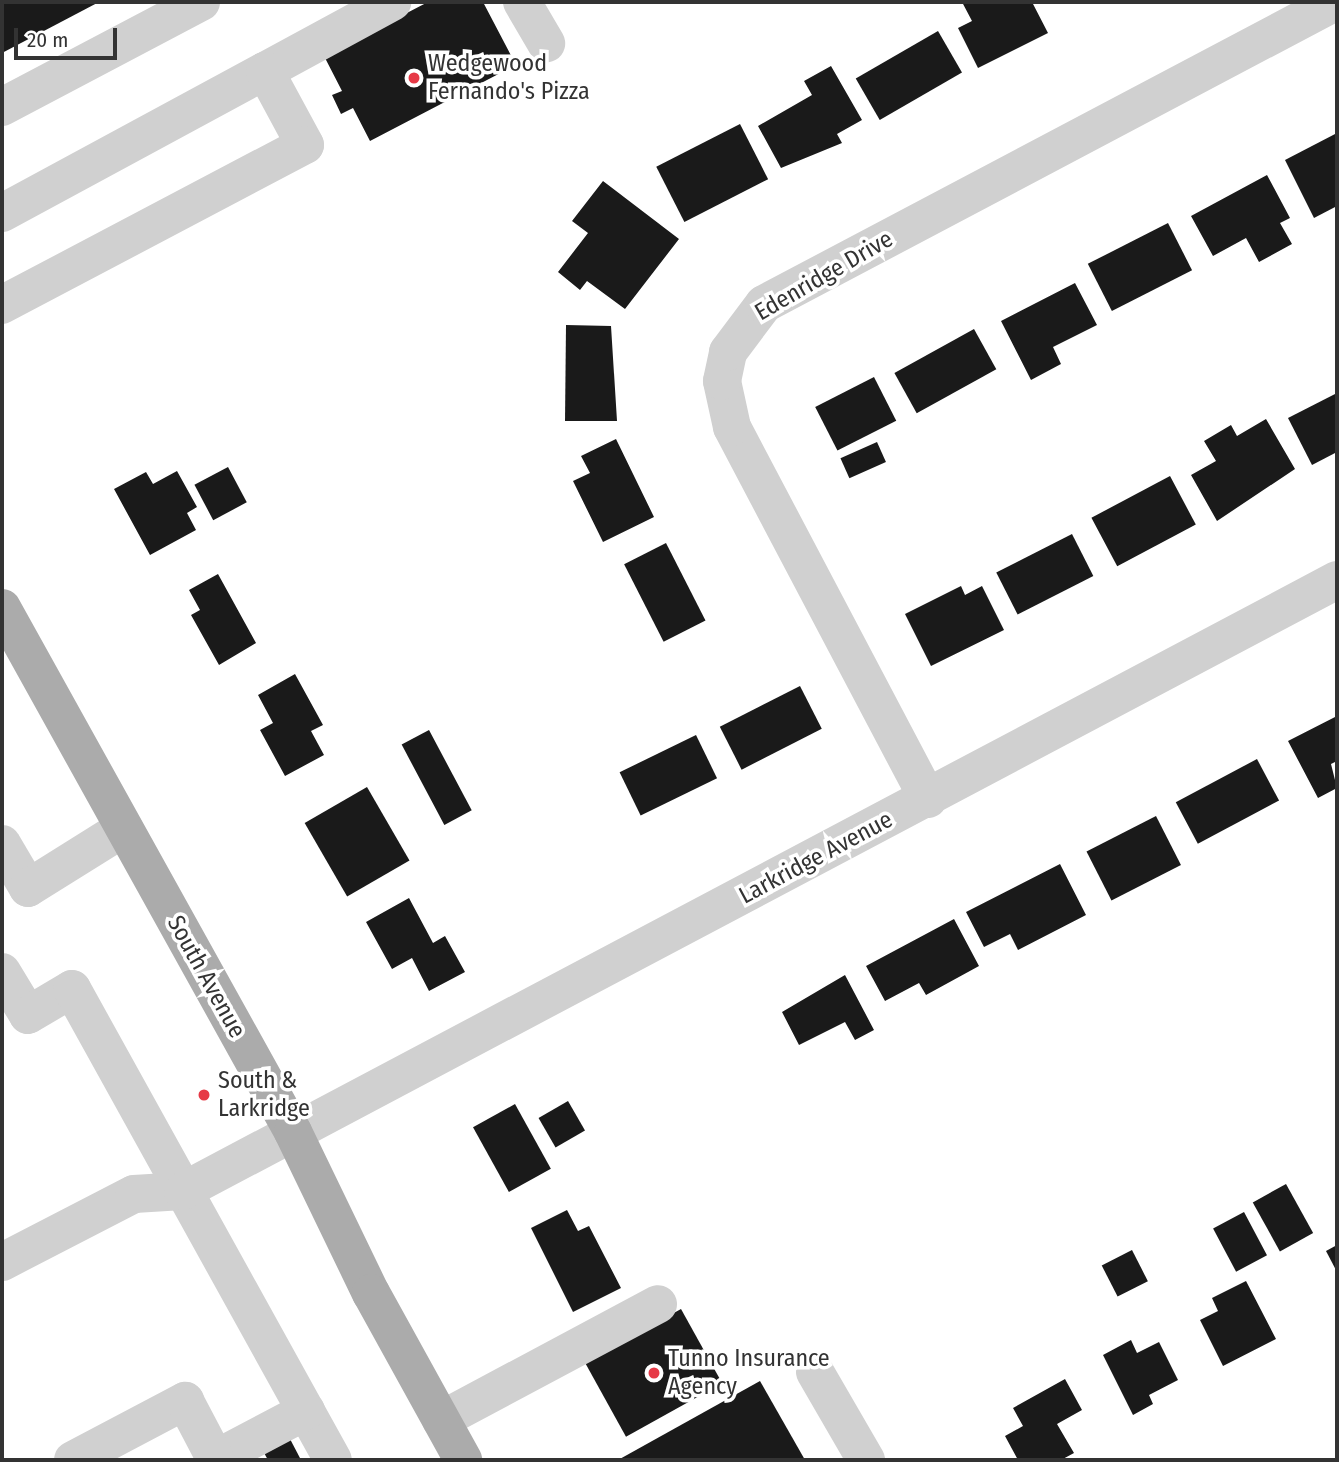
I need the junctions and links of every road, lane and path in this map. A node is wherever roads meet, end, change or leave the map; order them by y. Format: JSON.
{"nodes":[{"id":1,"x":201,"y":2,"type":"edge"},
{"id":2,"x":392,"y":2,"type":"edge"},
{"id":3,"x":522,"y":2,"type":"edge"},
{"id":4,"x":1335,"y":2,"type":"edge"},
{"id":5,"x":546,"y":43,"type":"dead end"},
{"id":6,"x":265,"y":71,"type":"junction"},
{"id":7,"x":2,"y":107,"type":"edge"},
{"id":8,"x":2,"y":214,"type":"edge"},
{"id":9,"x":2,"y":305,"type":"edge"},
{"id":10,"x":1337,"y":580,"type":"edge"},
{"id":11,"x":4,"y":619,"type":"edge"},
{"id":12,"x":928,"y":799,"type":"junction"},
{"id":13,"x":124,"y":828,"type":"junction"},
{"id":14,"x":2,"y":844,"type":"edge"},
{"id":15,"x":15,"y":896,"type":"edge"},
{"id":16,"x":2,"y":972,"type":"edge"},
{"id":17,"x":293,"y":1132,"type":"junction"},
{"id":18,"x":183,"y":1191,"type":"junction"},
{"id":19,"x":2,"y":1262,"type":"edge"},
{"id":20,"x":658,"y":1304,"type":"dead end"},
{"id":21,"x":815,"y":1372,"type":"dead end"},
{"id":22,"x":306,"y":1411,"type":"junction"},
{"id":23,"x":441,"y":1420,"type":"junction"},
{"id":24,"x":73,"y":1460,"type":"edge"},
{"id":25,"x":216,"y":1460,"type":"edge"},
{"id":26,"x":333,"y":1460,"type":"edge"},
{"id":27,"x":463,"y":1460,"type":"edge"},
{"id":28,"x":866,"y":1460,"type":"edge"}],
"edges":[{"from":1,"to":7,"type":"street"},
{"from":2,"to":6,"type":"street"},
{"from":3,"to":5,"type":"street"},
{"from":4,"to":12,"type":"street","name":"Edenridge Drive"},
{"from":6,"to":8,"type":"street"},
{"from":6,"to":9,"type":"street"},
{"from":10,"to":12,"type":"street","name":"Larkridge Avenue"},
{"from":11,"to":13,"type":"main road","name":"South Avenue"},
{"from":12,"to":17,"type":"street","name":"Larkridge Avenue"},
{"from":13,"to":15,"type":"street"},
{"from":13,"to":17,"type":"main road","name":"South Avenue"},
{"from":14,"to":15,"type":"street"},
{"from":16,"to":18,"type":"street"},
{"from":17,"to":18,"type":"street","name":"Larkridge Avenue"},
{"from":17,"to":23,"type":"main road","name":"South Avenue"},
{"from":18,"to":19,"type":"street"},
{"from":18,"to":22,"type":"street"},
{"from":20,"to":23,"type":"street"},
{"from":21,"to":28,"type":"street"},
{"from":22,"to":25,"type":"street"},
{"from":22,"to":26,"type":"street"},
{"from":23,"to":27,"type":"main road","name":"South Avenue"},
{"from":24,"to":25,"type":"street"}]}
